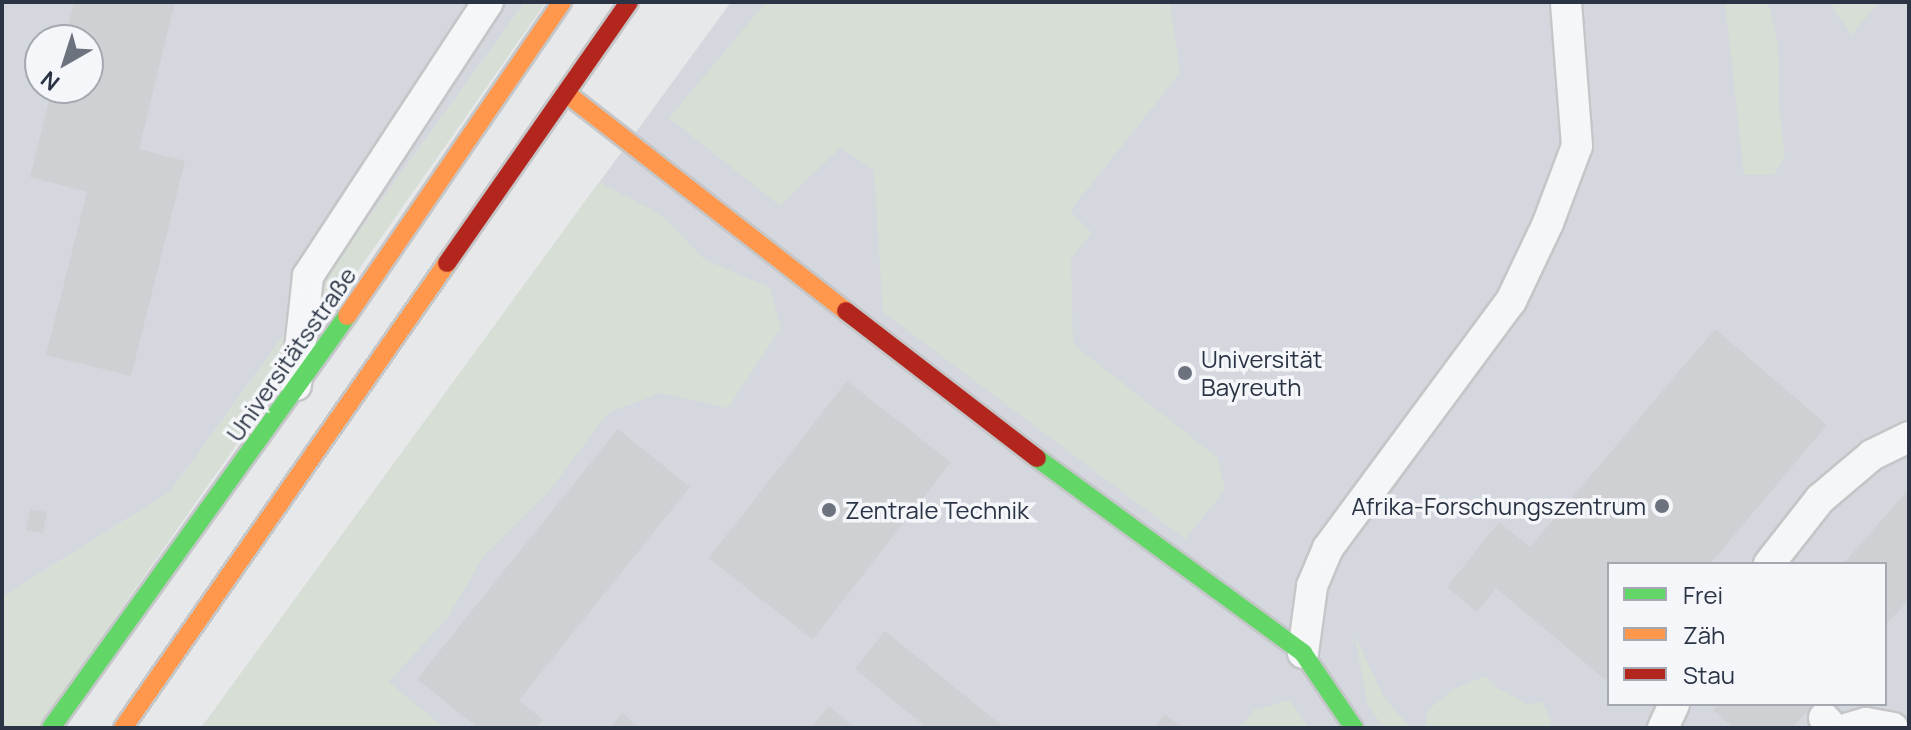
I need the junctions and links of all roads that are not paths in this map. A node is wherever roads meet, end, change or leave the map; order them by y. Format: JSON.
{"nodes":[{"id":1,"x":488,"y":2,"type":"edge"},
{"id":2,"x":562,"y":2,"type":"edge"},
{"id":3,"x":629,"y":2,"type":"edge"},
{"id":4,"x":1566,"y":2,"type":"edge"},
{"id":5,"x":567,"y":94,"type":"junction"},
{"id":6,"x":295,"y":392,"type":"junction"},
{"id":7,"x":1909,"y":437,"type":"edge"},
{"id":8,"x":1771,"y":562,"type":"edge"},
{"id":9,"x":1303,"y":653,"type":"junction"},
{"id":10,"x":1673,"y":706,"type":"edge"},
{"id":11,"x":1835,"y":725,"type":"edge"},
{"id":12,"x":51,"y":728,"type":"edge"},
{"id":13,"x":123,"y":728,"type":"edge"},
{"id":14,"x":1354,"y":728,"type":"edge"},
{"id":15,"x":1663,"y":728,"type":"edge"},
{"id":16,"x":1893,"y":728,"type":"edge"}],
"edges":[{"from":1,"to":6,"type":"street"},
{"from":2,"to":6,"type":"main road","name":"Universitätsstraße"},
{"from":3,"to":5,"type":"main road"},
{"from":4,"to":9,"type":"street"},
{"from":5,"to":9,"type":"main road"},
{"from":5,"to":13,"type":"main road"},
{"from":6,"to":12,"type":"main road","name":"Universitätsstraße"},
{"from":7,"to":8,"type":"street"},
{"from":9,"to":14,"type":"main road"},
{"from":10,"to":15,"type":"street"},
{"from":11,"to":16,"type":"street"}]}
